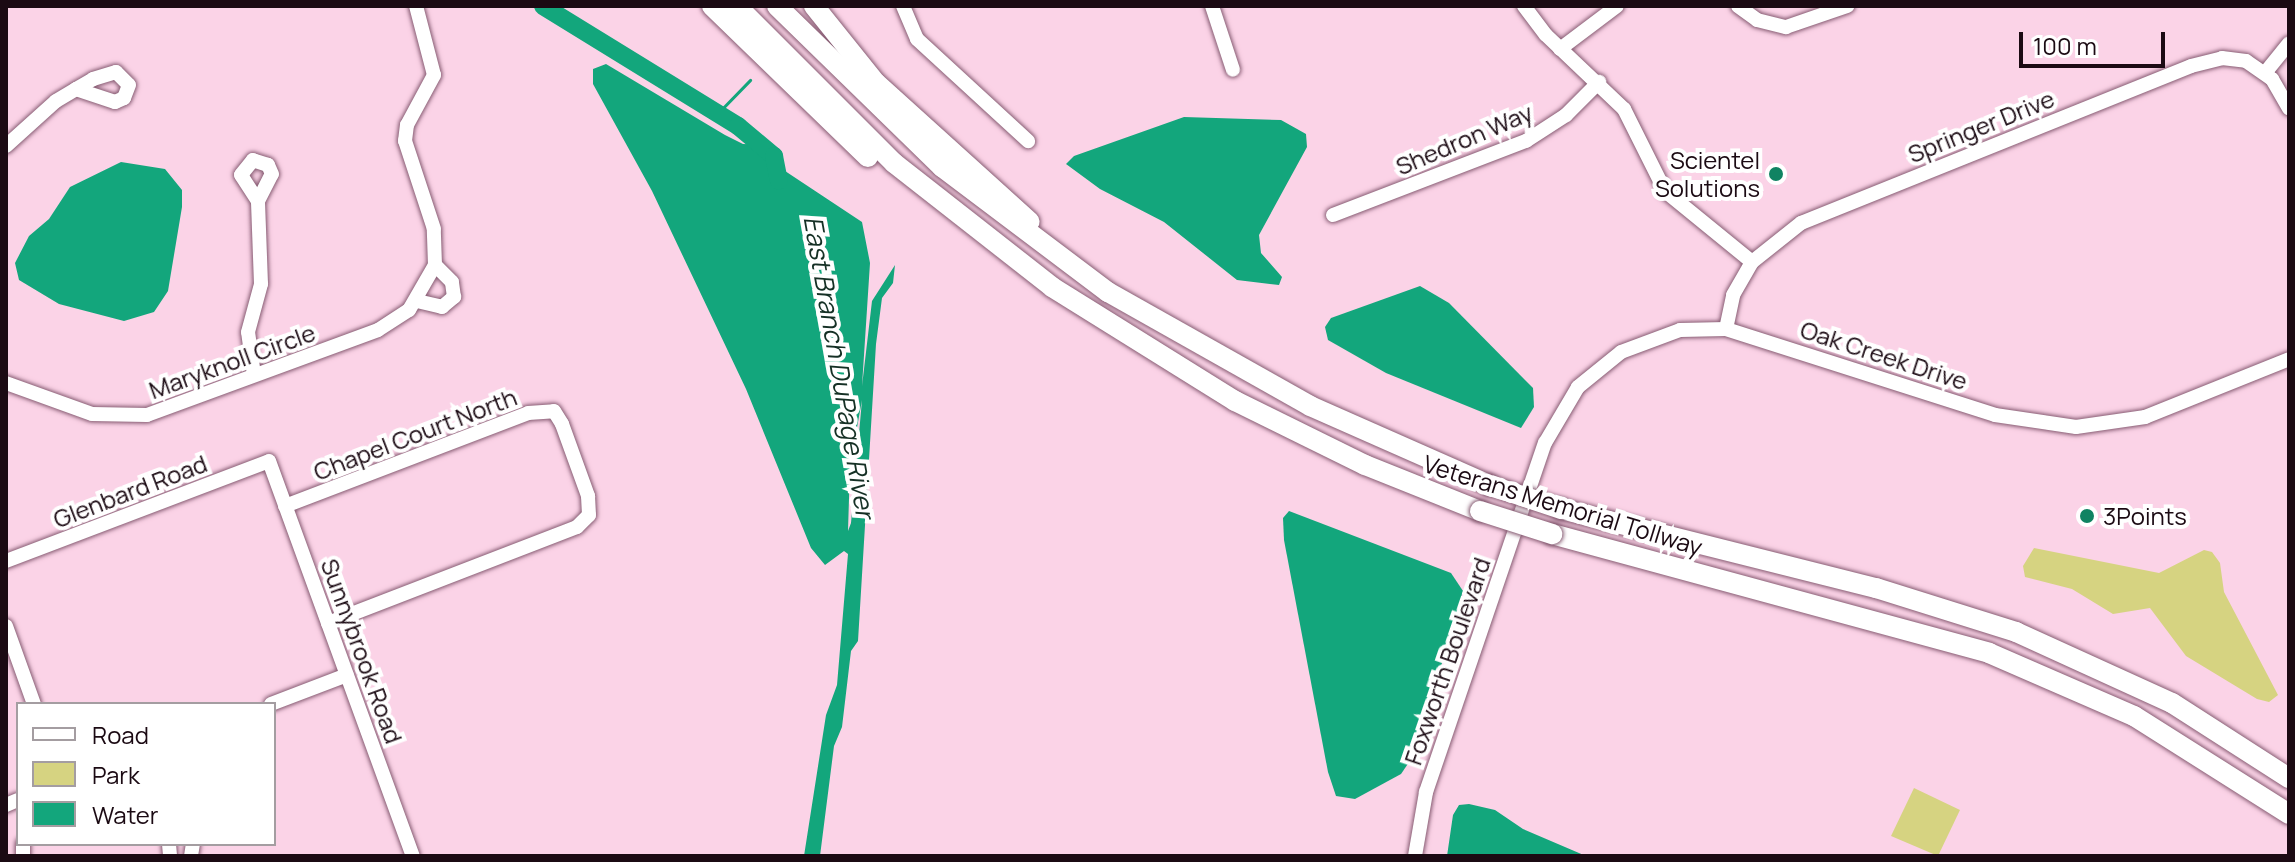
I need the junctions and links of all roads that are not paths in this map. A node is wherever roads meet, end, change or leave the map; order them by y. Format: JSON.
{"nodes":[{"id":1,"x":416,"y":6,"type":"edge"},
{"id":2,"x":712,"y":6,"type":"edge"},
{"id":3,"x":737,"y":6,"type":"edge"},
{"id":4,"x":777,"y":6,"type":"edge"},
{"id":5,"x":814,"y":6,"type":"edge"},
{"id":6,"x":903,"y":6,"type":"edge"},
{"id":7,"x":1212,"y":6,"type":"edge"},
{"id":8,"x":1524,"y":6,"type":"edge"},
{"id":9,"x":1617,"y":6,"type":"edge"},
{"id":10,"x":1738,"y":6,"type":"edge"},
{"id":11,"x":1847,"y":6,"type":"edge"},
{"id":12,"x":2289,"y":43,"type":"edge"},
{"id":13,"x":1560,"y":49,"type":"junction"},
{"id":14,"x":1233,"y":70,"type":"dead end"},
{"id":15,"x":2265,"y":73,"type":"junction"},
{"id":16,"x":1599,"y":82,"type":"junction"},
{"id":17,"x":76,"y":89,"type":"dead end"},
{"id":18,"x":2289,"y":108,"type":"edge"},
{"id":19,"x":1028,"y":141,"type":"dead end"},
{"id":20,"x":6,"y":146,"type":"edge"},
{"id":21,"x":258,"y":201,"type":"dead end"},
{"id":22,"x":1333,"y":215,"type":"dead end"},
{"id":23,"x":1007,"y":255,"type":"junction"},
{"id":24,"x":1752,"y":262,"type":"junction"},
{"id":25,"x":435,"y":265,"type":"junction"},
{"id":26,"x":1084,"y":275,"type":"junction"},
{"id":27,"x":417,"y":301,"type":"junction"},
{"id":28,"x":1726,"y":329,"type":"junction"},
{"id":29,"x":2289,"y":359,"type":"edge"},
{"id":30,"x":254,"y":375,"type":"junction"},
{"id":31,"x":6,"y":383,"type":"edge"},
{"id":32,"x":269,"y":461,"type":"joint"},
{"id":33,"x":1531,"y":482,"type":"joint"},
{"id":34,"x":285,"y":506,"type":"junction"},
{"id":35,"x":6,"y":561,"type":"edge"},
{"id":36,"x":328,"y":623,"type":"junction"},
{"id":37,"x":6,"y":626,"type":"edge"},
{"id":38,"x":347,"y":675,"type":"junction"},
{"id":39,"x":33,"y":702,"type":"edge"},
{"id":40,"x":276,"y":702,"type":"edge"},
{"id":41,"x":2289,"y":778,"type":"edge"},
{"id":42,"x":2289,"y":814,"type":"edge"},
{"id":43,"x":413,"y":856,"type":"edge"},
{"id":44,"x":1415,"y":856,"type":"edge"}],
"edges":[{"from":1,"to":25,"type":"street","name":"Maryknoll Circle"},
{"from":2,"to":23,"type":"highway"},
{"from":3,"to":23,"type":"highway","name":"Veterans Memorial Tollway"},
{"from":4,"to":26,"type":"highway","name":"Veterans Memorial Tollway"},
{"from":5,"to":26,"type":"highway"},
{"from":6,"to":19,"type":"street"},
{"from":7,"to":14,"type":"street"},
{"from":8,"to":13,"type":"street"},
{"from":9,"to":13,"type":"street"},
{"from":10,"to":11,"type":"street"},
{"from":12,"to":15,"type":"street"},
{"from":13,"to":16,"type":"street"},
{"from":15,"to":18,"type":"street"},
{"from":15,"to":24,"type":"street","name":"Springer Drive"},
{"from":16,"to":22,"type":"street","name":"Shedron Way"},
{"from":16,"to":24,"type":"street"},
{"from":17,"to":20,"type":"street"},
{"from":21,"to":30,"type":"street"},
{"from":23,"to":42,"type":"highway","name":"Veterans Memorial Tollway","bridge":true},
{"from":24,"to":28,"type":"street","name":"Springer Drive"},
{"from":25,"to":27,"type":"street","name":"Maryknoll Circle"},
{"from":25,"to":27,"type":"street","name":"Maryknoll Circle"},
{"from":26,"to":41,"type":"highway","name":"Veterans Memorial Tollway","bridge":true},
{"from":27,"to":30,"type":"street","name":"Maryknoll Circle"},
{"from":28,"to":29,"type":"street","name":"Oak Creek Drive"},
{"from":28,"to":33,"type":"street","name":"Oak Creek Drive"},
{"from":30,"to":31,"type":"street","name":"Maryknoll Circle"},
{"from":32,"to":34,"type":"street","name":"Sunnybrook Road"},
{"from":32,"to":35,"type":"street","name":"Glenbard Road"},
{"from":33,"to":44,"type":"street","name":"Foxworth Boulevard"},
{"from":34,"to":36,"type":"street","name":"Sunnybrook Road"},
{"from":34,"to":36,"type":"street","name":"Chapel Court North"},
{"from":36,"to":38,"type":"street","name":"Sunnybrook Road"},
{"from":37,"to":39,"type":"street"},
{"from":38,"to":40,"type":"street"},
{"from":38,"to":43,"type":"street","name":"Sunnybrook Road"}]}
